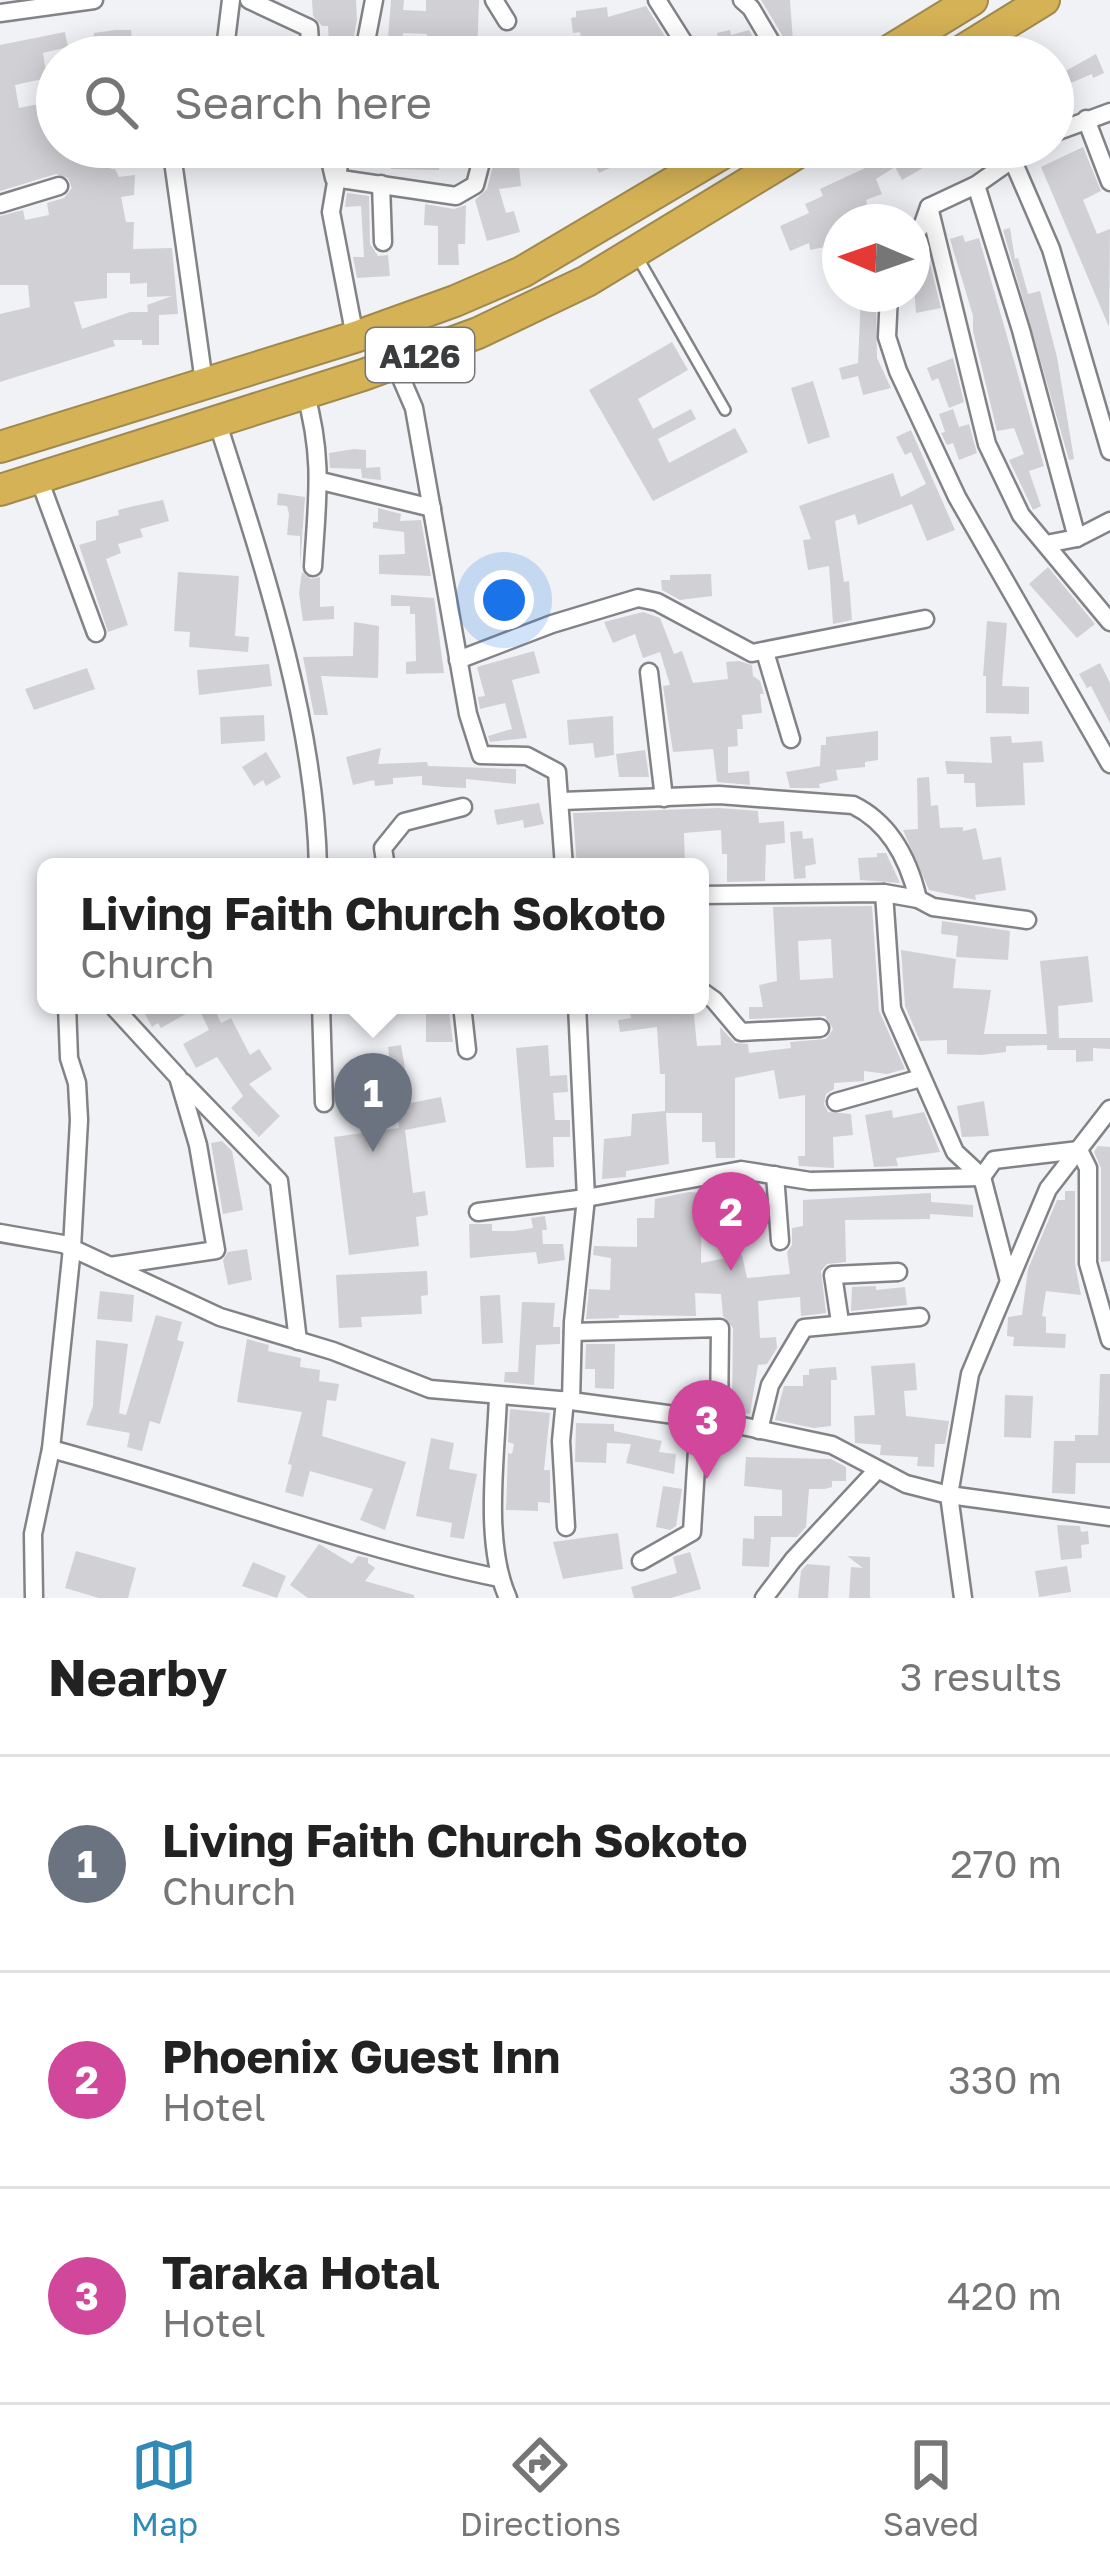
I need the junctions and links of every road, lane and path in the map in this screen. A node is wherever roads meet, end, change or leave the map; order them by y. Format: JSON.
{"nodes":[{"id":1,"x":231,"y":0,"type":"edge"},
{"id":2,"x":249,"y":0,"type":"edge"},
{"id":3,"x":374,"y":0,"type":"edge"},
{"id":4,"x":494,"y":0,"type":"edge"},
{"id":5,"x":657,"y":0,"type":"edge"},
{"id":6,"x":742,"y":0,"type":"edge"},
{"id":7,"x":1044,"y":0,"type":"edge"},
{"id":8,"x":86,"y":1,"type":"edge"},
{"id":9,"x":953,"y":5,"type":"edge"},
{"id":10,"x":0,"y":13,"type":"edge"},
{"id":11,"x":507,"y":21,"type":"dead end"},
{"id":12,"x":227,"y":36,"type":"edge"},
{"id":13,"x":310,"y":36,"type":"edge"},
{"id":14,"x":367,"y":36,"type":"edge"},
{"id":15,"x":680,"y":36,"type":"edge"},
{"id":16,"x":768,"y":36,"type":"edge"},
{"id":17,"x":909,"y":36,"type":"edge"},
{"id":18,"x":986,"y":36,"type":"edge"},
{"id":19,"x":1110,"y":112,"type":"edge"},
{"id":20,"x":1086,"y":119,"type":"junction"},
{"id":21,"x":1074,"y":124,"type":"edge"},
{"id":22,"x":174,"y":168,"type":"edge"},
{"id":23,"x":332,"y":168,"type":"edge"},
{"id":24,"x":337,"y":168,"type":"edge"},
{"id":25,"x":479,"y":168,"type":"edge"},
{"id":26,"x":698,"y":168,"type":"edge"},
{"id":27,"x":773,"y":168,"type":"edge"},
{"id":28,"x":994,"y":168,"type":"edge"},
{"id":29,"x":1017,"y":168,"type":"edge"},
{"id":30,"x":334,"y":178,"type":"junction"},
{"id":31,"x":1110,"y":182,"type":"edge"},
{"id":32,"x":381,"y":184,"type":"junction"},
{"id":33,"x":976,"y":185,"type":"junction"},
{"id":34,"x":59,"y":186,"type":"dead end"},
{"id":35,"x":0,"y":204,"type":"edge"},
{"id":36,"x":930,"y":207,"type":"edge"},
{"id":37,"x":930,"y":211,"type":"edge"},
{"id":38,"x":383,"y":242,"type":"dead end"},
{"id":39,"x":635,"y":253,"type":"junction"},
{"id":40,"x":888,"y":312,"type":"edge"},
{"id":41,"x":355,"y":337,"type":"junction"},
{"id":42,"x":395,"y":364,"type":"junction"},
{"id":43,"x":1089,"y":372,"type":"junction"},
{"id":44,"x":204,"y":382,"type":"junction"},
{"id":45,"x":1110,"y":391,"type":"edge"},
{"id":46,"x":305,"y":392,"type":"junction"},
{"id":47,"x":724,"y":410,"type":"dead end"},
{"id":48,"x":217,"y":422,"type":"junction"},
{"id":49,"x":0,"y":447,"type":"edge"},
{"id":50,"x":1110,"y":451,"type":"edge"},
{"id":51,"x":39,"y":478,"type":"junction"},
{"id":52,"x":321,"y":481,"type":"junction"},
{"id":53,"x":0,"y":490,"type":"edge"},
{"id":54,"x":432,"y":508,"type":"junction"},
{"id":55,"x":1110,"y":521,"type":"edge"},
{"id":56,"x":1077,"y":538,"type":"junction"},
{"id":57,"x":1046,"y":544,"type":"junction"},
{"id":58,"x":313,"y":567,"type":"dead end"},
{"id":59,"x":925,"y":620,"type":"dead end"},
{"id":60,"x":1110,"y":622,"type":"edge"},
{"id":61,"x":97,"y":633,"type":"dead end"},
{"id":62,"x":765,"y":652,"type":"junction"},
{"id":63,"x":458,"y":661,"type":"junction"},
{"id":64,"x":649,"y":672,"type":"dead end"},
{"id":65,"x":790,"y":739,"type":"dead end"},
{"id":66,"x":1110,"y":764,"type":"edge"},
{"id":67,"x":664,"y":798,"type":"junction"},
{"id":68,"x":562,"y":801,"type":"junction"},
{"id":69,"x":463,"y":807,"type":"dead end"},
{"id":70,"x":318,"y":858,"type":"edge"},
{"id":71,"x":385,"y":858,"type":"edge"},
{"id":72,"x":564,"y":858,"type":"edge"},
{"id":73,"x":884,"y":893,"type":"junction"},
{"id":74,"x":709,"y":895,"type":"edge"},
{"id":75,"x":918,"y":899,"type":"junction"},
{"id":76,"x":1027,"y":920,"type":"dead end"},
{"id":77,"x":709,"y":996,"type":"edge"},
{"id":78,"x":67,"y":1014,"type":"edge"},
{"id":79,"x":120,"y":1014,"type":"edge"},
{"id":80,"x":321,"y":1014,"type":"edge"},
{"id":81,"x":463,"y":1014,"type":"edge"},
{"id":82,"x":577,"y":1014,"type":"edge"},
{"id":83,"x":820,"y":1028,"type":"dead end"},
{"id":84,"x":467,"y":1050,"type":"dead end"},
{"id":85,"x":178,"y":1077,"type":"junction"},
{"id":86,"x":921,"y":1078,"type":"junction"},
{"id":87,"x":323,"y":1102,"type":"dead end"},
{"id":88,"x":836,"y":1102,"type":"dead end"},
{"id":89,"x":1107,"y":1118,"type":"edge"},
{"id":90,"x":1079,"y":1150,"type":"junction"},
{"id":91,"x":775,"y":1174,"type":"junction"},
{"id":92,"x":982,"y":1177,"type":"junction"},
{"id":93,"x":586,"y":1198,"type":"junction"},
{"id":94,"x":478,"y":1212,"type":"dead end"},
{"id":95,"x":0,"y":1233,"type":"edge"},
{"id":96,"x":780,"y":1241,"type":"dead end"},
{"id":97,"x":72,"y":1248,"type":"junction"},
{"id":98,"x":110,"y":1266,"type":"junction"},
{"id":99,"x":898,"y":1272,"type":"dead end"},
{"id":100,"x":1009,"y":1282,"type":"junction"},
{"id":101,"x":920,"y":1317,"type":"dead end"},
{"id":102,"x":840,"y":1322,"type":"junction"},
{"id":103,"x":573,"y":1332,"type":"junction"},
{"id":104,"x":1110,"y":1340,"type":"edge"},
{"id":105,"x":298,"y":1341,"type":"junction"},
{"id":106,"x":498,"y":1396,"type":"junction"},
{"id":107,"x":568,"y":1401,"type":"junction"},
{"id":108,"x":699,"y":1418,"type":"junction"},
{"id":109,"x":719,"y":1421,"type":"junction"},
{"id":110,"x":759,"y":1430,"type":"junction"},
{"id":111,"x":51,"y":1449,"type":"junction"},
{"id":112,"x":876,"y":1471,"type":"junction"},
{"id":113,"x":949,"y":1496,"type":"junction"},
{"id":114,"x":1110,"y":1517,"type":"edge"},
{"id":115,"x":566,"y":1527,"type":"dead end"},
{"id":116,"x":640,"y":1561,"type":"dead end"},
{"id":117,"x":499,"y":1578,"type":"junction"},
{"id":118,"x":34,"y":1598,"type":"edge"},
{"id":119,"x":508,"y":1598,"type":"edge"},
{"id":120,"x":764,"y":1598,"type":"edge"},
{"id":121,"x":963,"y":1598,"type":"edge"}],
"edges":[{"from":1,"to":12,"type":"street"},
{"from":2,"to":13,"type":"street"},
{"from":3,"to":14,"type":"street"},
{"from":4,"to":11,"type":"street"},
{"from":5,"to":15,"type":"street"},
{"from":6,"to":16,"type":"street"},
{"from":7,"to":18,"type":"highway"},
{"from":8,"to":10,"type":"street"},
{"from":9,"to":17,"type":"highway"},
{"from":19,"to":20,"type":"street"},
{"from":20,"to":21,"type":"street"},
{"from":20,"to":31,"type":"street"},
{"from":22,"to":44,"type":"street"},
{"from":23,"to":30,"type":"street"},
{"from":24,"to":30,"type":"street"},
{"from":25,"to":32,"type":"street"},
{"from":26,"to":41,"type":"highway","number":"A126"},
{"from":27,"to":39,"type":"highway","number":"A126"},
{"from":28,"to":33,"type":"street"},
{"from":29,"to":43,"type":"street"},
{"from":30,"to":32,"type":"street"},
{"from":30,"to":41,"type":"street"},
{"from":32,"to":38,"type":"street"},
{"from":33,"to":36,"type":"street"},
{"from":33,"to":56,"type":"street"},
{"from":34,"to":35,"type":"street"},
{"from":37,"to":57,"type":"street"},
{"from":39,"to":42,"type":"highway","number":"A126"},
{"from":39,"to":47,"type":"lane"},
{"from":40,"to":66,"type":"street"},
{"from":41,"to":44,"type":"highway","number":"A126"},
{"from":42,"to":46,"type":"highway","number":"A126"},
{"from":42,"to":54,"type":"street"},
{"from":43,"to":45,"type":"street"},
{"from":43,"to":50,"type":"street"},
{"from":44,"to":49,"type":"highway","number":"A126"},
{"from":46,"to":48,"type":"highway","number":"A126"},
{"from":46,"to":52,"type":"street"},
{"from":48,"to":51,"type":"highway","number":"A126"},
{"from":48,"to":70,"type":"street"},
{"from":51,"to":53,"type":"highway","number":"A126"},
{"from":51,"to":61,"type":"street"},
{"from":52,"to":54,"type":"street"},
{"from":52,"to":58,"type":"street"},
{"from":54,"to":63,"type":"street"},
{"from":55,"to":56,"type":"street"},
{"from":56,"to":57,"type":"street"},
{"from":57,"to":60,"type":"street"},
{"from":59,"to":62,"type":"street"},
{"from":62,"to":63,"type":"street"},
{"from":62,"to":65,"type":"street"},
{"from":63,"to":68,"type":"street"},
{"from":64,"to":67,"type":"street"},
{"from":67,"to":68,"type":"street"},
{"from":67,"to":75,"type":"street"},
{"from":68,"to":72,"type":"street"},
{"from":69,"to":71,"type":"street"},
{"from":73,"to":74,"type":"street"},
{"from":73,"to":75,"type":"street"},
{"from":73,"to":86,"type":"street"},
{"from":75,"to":76,"type":"street"},
{"from":77,"to":83,"type":"street"},
{"from":78,"to":97,"type":"street"},
{"from":79,"to":85,"type":"street"},
{"from":80,"to":87,"type":"street"},
{"from":81,"to":84,"type":"street"},
{"from":82,"to":93,"type":"street"},
{"from":85,"to":98,"type":"street"},
{"from":85,"to":105,"type":"street"},
{"from":86,"to":88,"type":"street"},
{"from":86,"to":92,"type":"street"},
{"from":89,"to":90,"type":"street"},
{"from":90,"to":92,"type":"street"},
{"from":90,"to":100,"type":"street"},
{"from":90,"to":104,"type":"street"},
{"from":91,"to":92,"type":"street"},
{"from":91,"to":93,"type":"street"},
{"from":91,"to":96,"type":"street"},
{"from":92,"to":100,"type":"street"},
{"from":93,"to":94,"type":"street"},
{"from":93,"to":103,"type":"street"},
{"from":95,"to":97,"type":"street"},
{"from":97,"to":98,"type":"street"},
{"from":97,"to":111,"type":"street"},
{"from":98,"to":105,"type":"street"},
{"from":99,"to":102,"type":"street"},
{"from":100,"to":113,"type":"street"},
{"from":101,"to":102,"type":"street"},
{"from":102,"to":110,"type":"street"},
{"from":103,"to":107,"type":"street"},
{"from":103,"to":109,"type":"street"},
{"from":105,"to":106,"type":"street"},
{"from":106,"to":107,"type":"street"},
{"from":106,"to":117,"type":"street"},
{"from":107,"to":108,"type":"street"},
{"from":107,"to":115,"type":"street"},
{"from":108,"to":109,"type":"street"},
{"from":108,"to":116,"type":"street"},
{"from":109,"to":110,"type":"street"},
{"from":110,"to":112,"type":"street"},
{"from":111,"to":117,"type":"street"},
{"from":111,"to":118,"type":"street"},
{"from":112,"to":113,"type":"street"},
{"from":112,"to":120,"type":"street"},
{"from":113,"to":114,"type":"street"},
{"from":113,"to":121,"type":"street"},
{"from":117,"to":119,"type":"street"}]}
